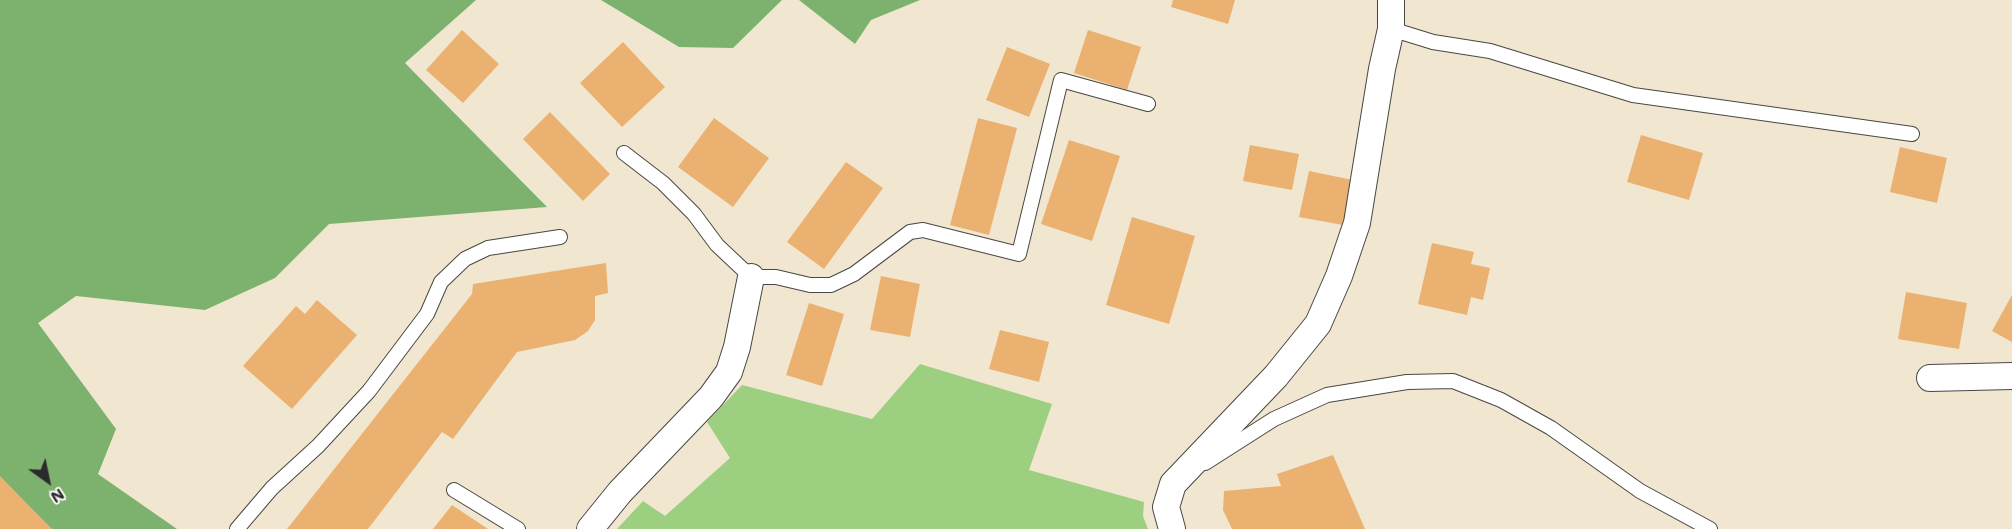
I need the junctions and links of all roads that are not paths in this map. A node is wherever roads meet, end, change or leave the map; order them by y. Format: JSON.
{"nodes":[{"id":1,"x":1391,"y":0,"type":"edge"},
{"id":2,"x":1391,"y":29,"type":"junction"},
{"id":3,"x":1148,"y":104,"type":"dead end"},
{"id":4,"x":1912,"y":134,"type":"dead end"},
{"id":5,"x":624,"y":153,"type":"dead end"},
{"id":6,"x":560,"y":237,"type":"dead end"},
{"id":7,"x":751,"y":277,"type":"junction"},
{"id":8,"x":2012,"y":376,"type":"edge"},
{"id":9,"x":1930,"y":378,"type":"dead end"},
{"id":10,"x":1173,"y":484,"type":"junction"},
{"id":11,"x":454,"y":490,"type":"dead end"},
{"id":12,"x":237,"y":529,"type":"edge"},
{"id":13,"x":518,"y":529,"type":"edge"},
{"id":14,"x":591,"y":529,"type":"edge"},
{"id":15,"x":1172,"y":529,"type":"edge"},
{"id":16,"x":1710,"y":529,"type":"edge"}],
"edges":[{"from":1,"to":2,"type":"street"},
{"from":2,"to":4,"type":"lane"},
{"from":2,"to":10,"type":"street"},
{"from":3,"to":7,"type":"lane"},
{"from":5,"to":7,"type":"lane"},
{"from":6,"to":12,"type":"lane"},
{"from":7,"to":14,"type":"street"},
{"from":8,"to":9,"type":"street"},
{"from":10,"to":15,"type":"street"},
{"from":10,"to":16,"type":"lane"},
{"from":11,"to":13,"type":"lane"}]}
